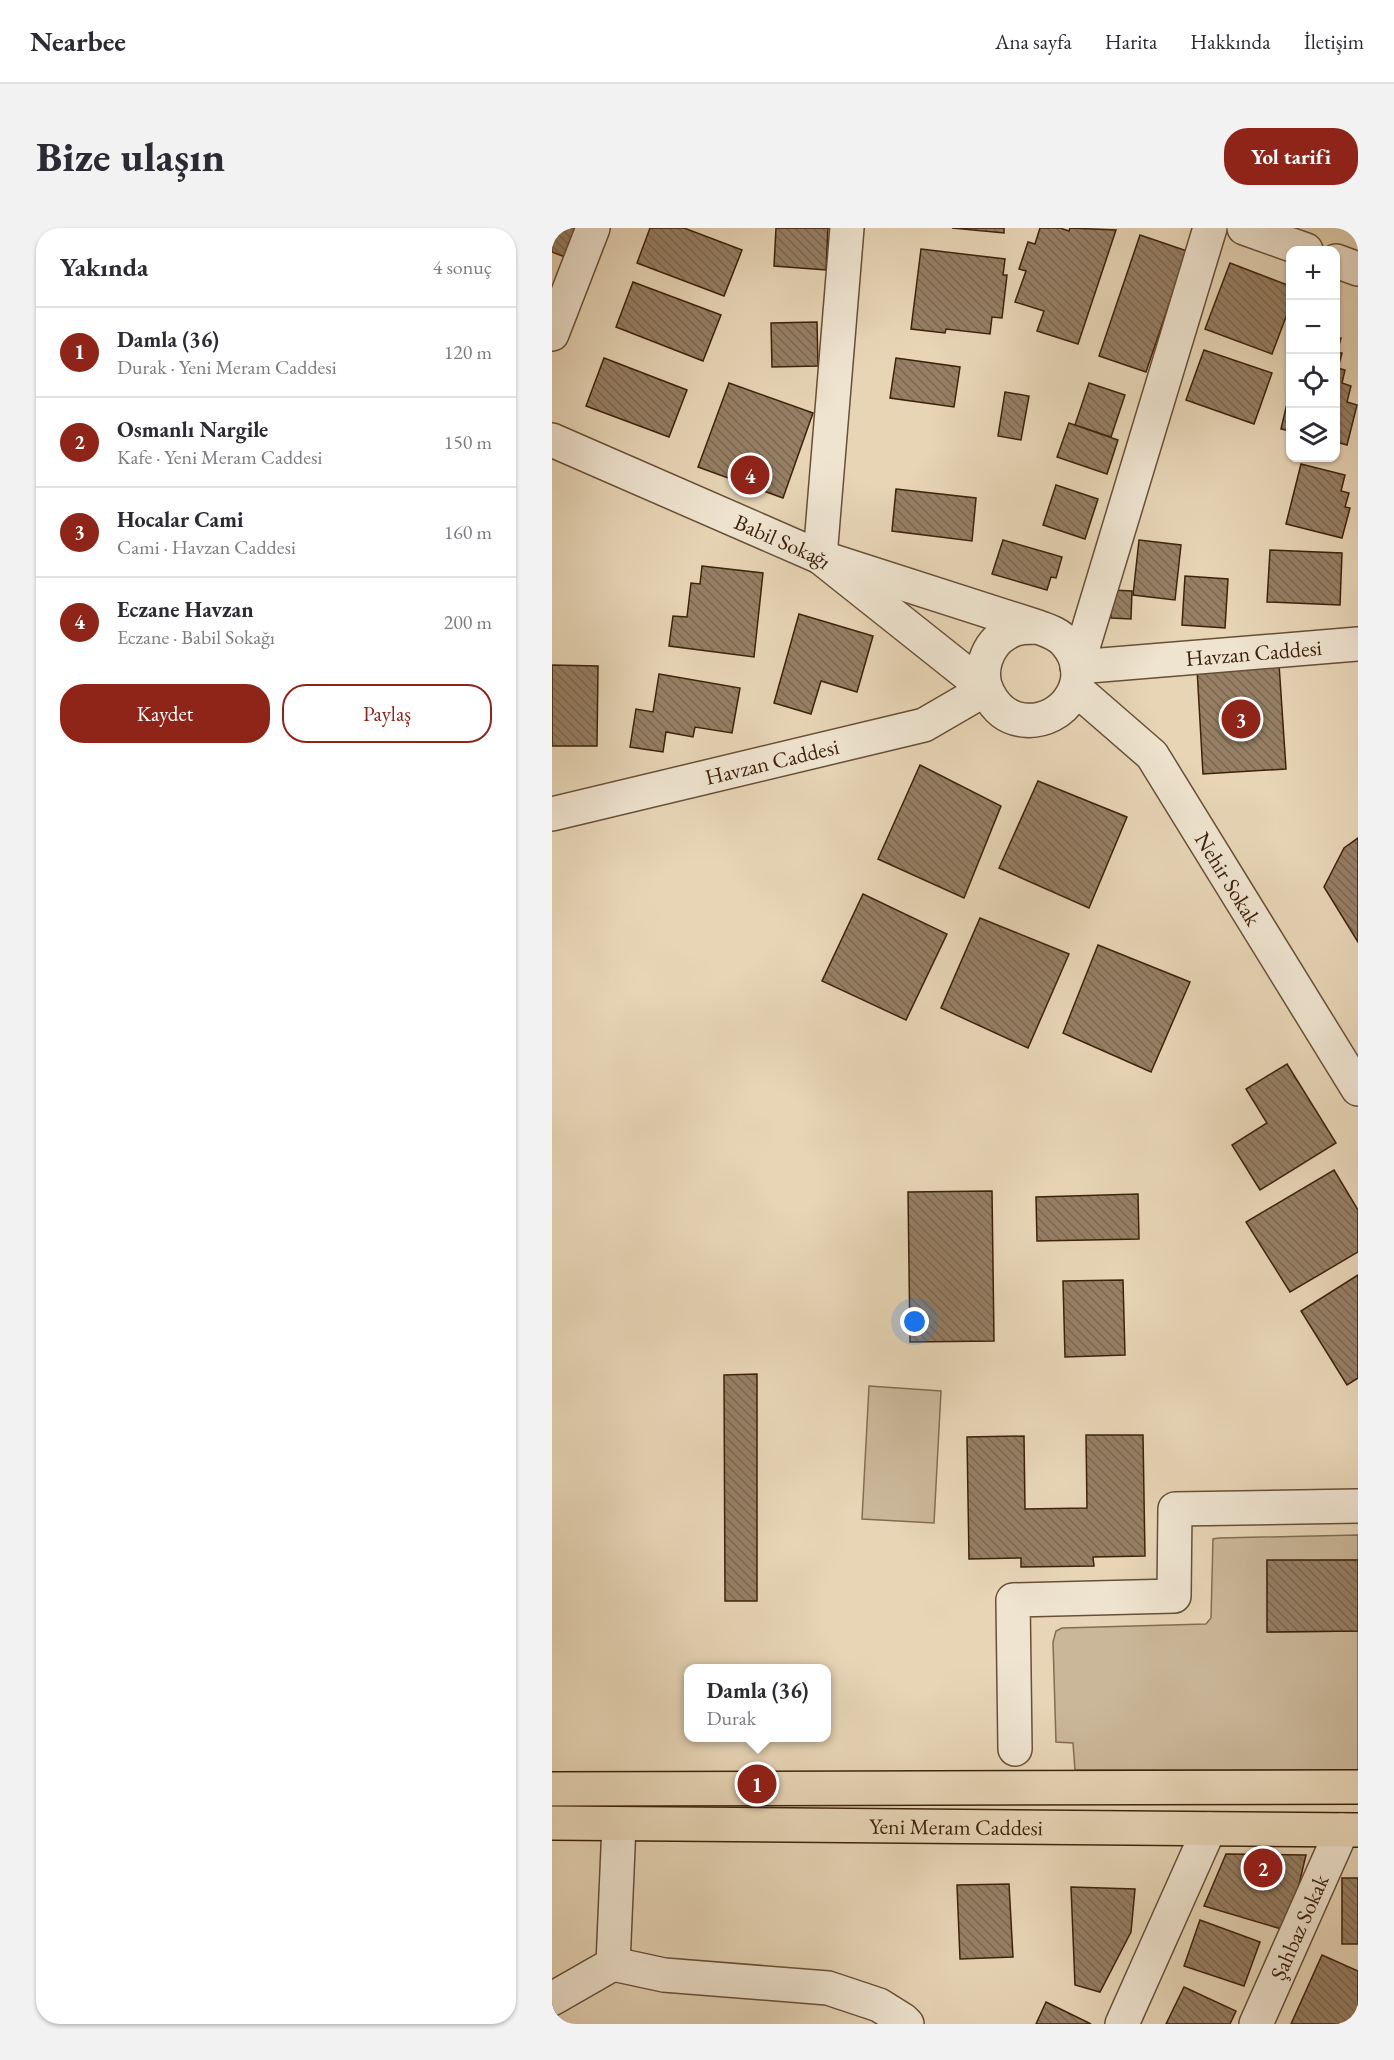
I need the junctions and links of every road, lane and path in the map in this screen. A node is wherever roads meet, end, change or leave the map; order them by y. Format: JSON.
{"nodes":[{"id":1,"x":593,"y":228,"type":"edge"},
{"id":2,"x":847,"y":228,"type":"edge"},
{"id":3,"x":1210,"y":228,"type":"edge"},
{"id":4,"x":1244,"y":228,"type":"edge"},
{"id":5,"x":1295,"y":246,"type":"edge"},
{"id":6,"x":1340,"y":263,"type":"edge"},
{"id":7,"x":1358,"y":269,"type":"edge"},
{"id":8,"x":552,"y":334,"type":"edge"},
{"id":9,"x":552,"y":440,"type":"edge"},
{"id":10,"x":820,"y":557,"type":"junction"},
{"id":11,"x":1038,"y":627,"type":"junction"},
{"id":12,"x":1358,"y":644,"type":"edge"},
{"id":13,"x":1076,"y":678,"type":"junction"},
{"id":14,"x":986,"y":689,"type":"junction"},
{"id":15,"x":552,"y":814,"type":"edge"},
{"id":16,"x":1358,"y":1089,"type":"edge"},
{"id":17,"x":1358,"y":1506,"type":"edge"},
{"id":18,"x":1015,"y":1749,"type":"dead end"},
{"id":19,"x":1358,"y":1787,"type":"edge"},
{"id":20,"x":552,"y":1789,"type":"edge"},
{"id":21,"x":552,"y":1823,"type":"edge"},
{"id":22,"x":619,"y":1825,"type":"junction"},
{"id":23,"x":1209,"y":1829,"type":"junction"},
{"id":24,"x":1350,"y":1830,"type":"edge"},
{"id":25,"x":613,"y":1964,"type":"junction"},
{"id":26,"x":552,"y":2000,"type":"edge"},
{"id":27,"x":907,"y":2024,"type":"edge"},
{"id":28,"x":1122,"y":2024,"type":"edge"},
{"id":29,"x":1256,"y":2024,"type":"edge"}],
"edges":[{"from":1,"to":8,"type":"street"},
{"from":2,"to":10,"type":"street"},
{"from":3,"to":13,"type":"street"},
{"from":4,"to":5,"type":"street"},
{"from":6,"to":7,"type":"street"},
{"from":9,"to":10,"type":"street","name":"Babil Sokağı"},
{"from":10,"to":11,"type":"street"},
{"from":10,"to":14,"type":"street","name":"Babil Sokağı"},
{"from":11,"to":13,"type":"street"},
{"from":11,"to":14,"type":"street"},
{"from":12,"to":13,"type":"street","name":"Havzan Caddesi"},
{"from":13,"to":14,"type":"street"},
{"from":13,"to":16,"type":"street","name":"Nehir Sokak"},
{"from":14,"to":15,"type":"street","name":"Havzan Caddesi"},
{"from":17,"to":18,"type":"street"},
{"from":19,"to":20,"type":"main road","name":"Yeni Meram Caddesi"},
{"from":21,"to":22,"type":"main road","name":"Yeni Meram Caddesi"},
{"from":22,"to":23,"type":"main road","name":"Yeni Meram Caddesi"},
{"from":22,"to":25,"type":"street"},
{"from":23,"to":24,"type":"main road","name":"Yeni Meram Caddesi"},
{"from":23,"to":28,"type":"street"},
{"from":24,"to":29,"type":"street","name":"Şahbaz Sokak"},
{"from":25,"to":26,"type":"street"},
{"from":25,"to":27,"type":"street"}]}
